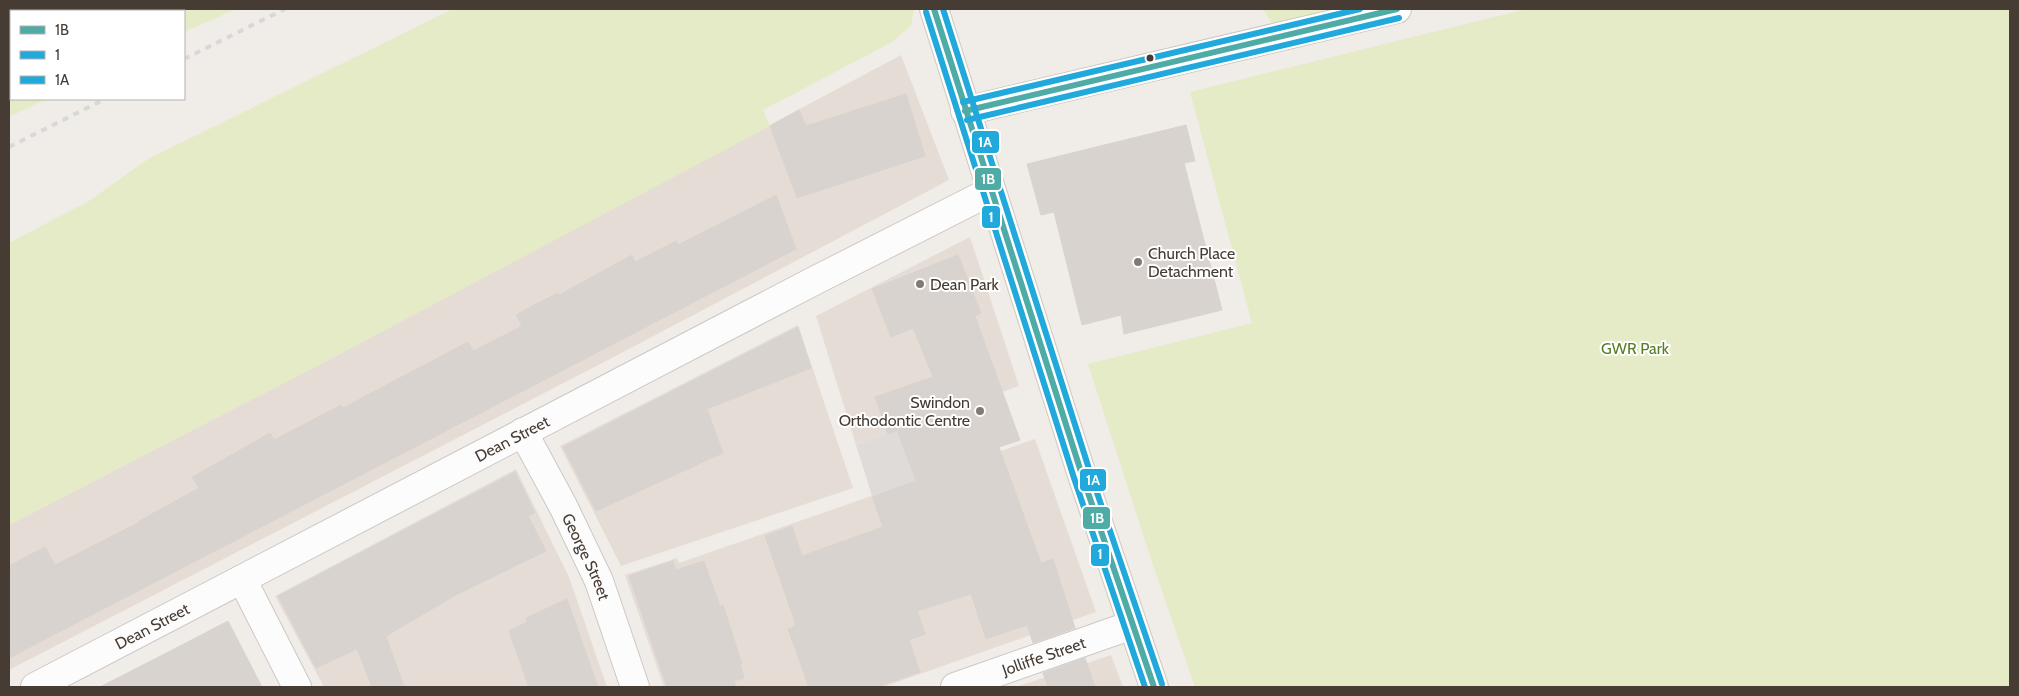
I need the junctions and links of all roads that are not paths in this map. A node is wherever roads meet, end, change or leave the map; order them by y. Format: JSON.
{"nodes":[{"id":1,"x":934,"y":9,"type":"edge"},
{"id":2,"x":1397,"y":9,"type":"edge"},
{"id":3,"x":965,"y":111,"type":"junction"},
{"id":4,"x":991,"y":191,"type":"junction"},
{"id":5,"x":523,"y":432,"type":"junction"},
{"id":6,"x":242,"y":579,"type":"junction"},
{"id":7,"x":1132,"y":624,"type":"junction"},
{"id":8,"x":34,"y":687,"type":"edge"},
{"id":9,"x":297,"y":687,"type":"edge"},
{"id":10,"x":635,"y":687,"type":"edge"},
{"id":11,"x":955,"y":687,"type":"edge"},
{"id":12,"x":1154,"y":687,"type":"edge"}],
"edges":[{"from":1,"to":3,"type":"main road"},
{"from":2,"to":3,"type":"street"},
{"from":3,"to":4,"type":"main road"},
{"from":4,"to":5,"type":"street","name":"Dean Street"},
{"from":4,"to":7,"type":"main road"},
{"from":5,"to":6,"type":"street","name":"Dean Street"},
{"from":5,"to":10,"type":"street","name":"George Street"},
{"from":6,"to":8,"type":"street","name":"Dean Street"},
{"from":6,"to":9,"type":"street"},
{"from":7,"to":11,"type":"street","name":"Jolliffe Street"},
{"from":7,"to":12,"type":"main road"}]}
